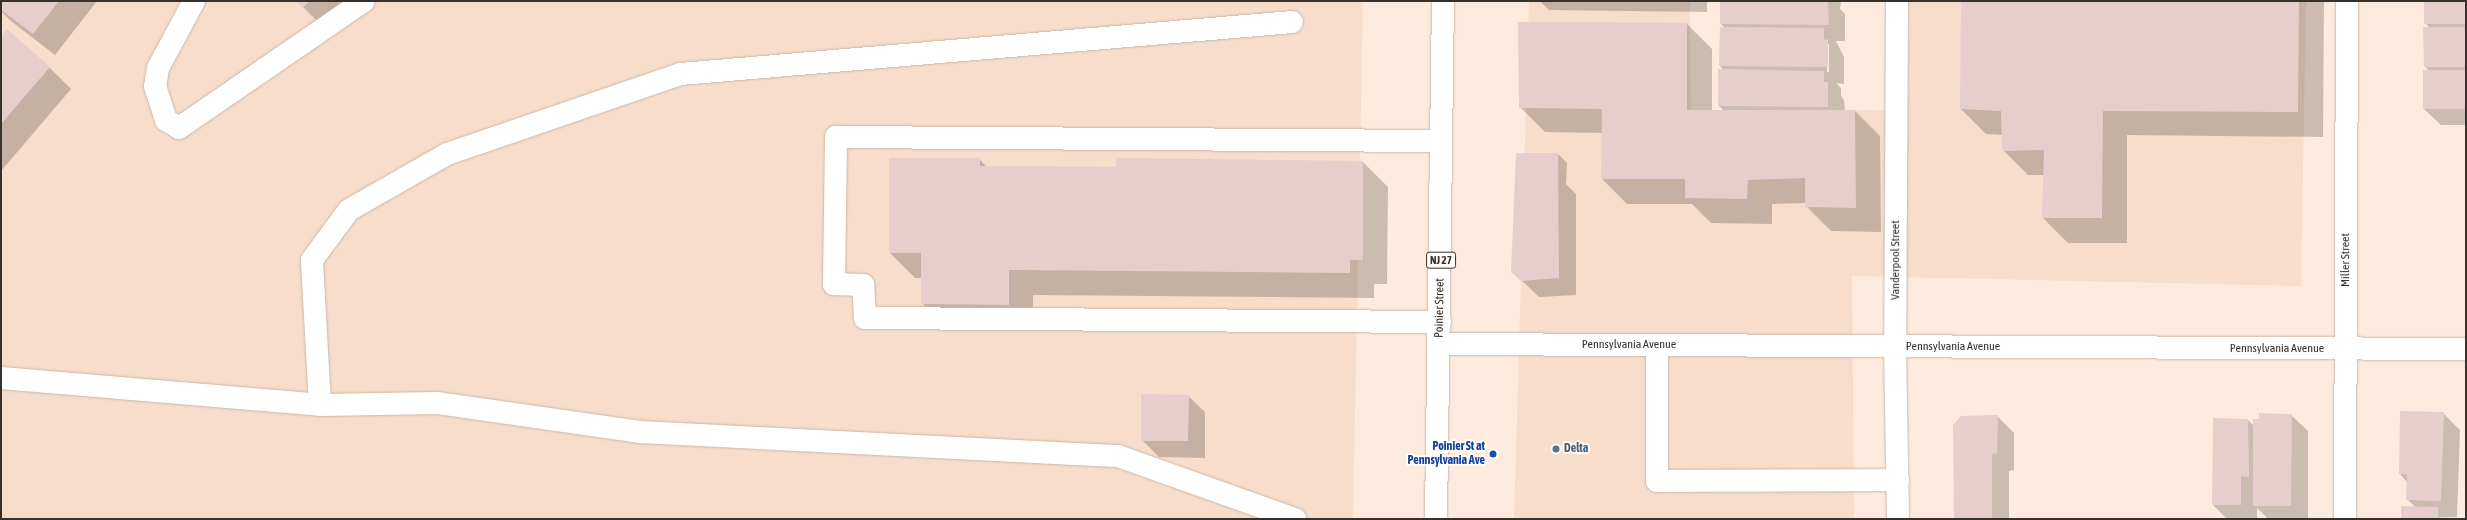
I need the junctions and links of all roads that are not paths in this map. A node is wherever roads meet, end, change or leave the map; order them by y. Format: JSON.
{"nodes":[{"id":1,"x":194,"y":1,"type":"edge"},
{"id":2,"x":364,"y":1,"type":"edge"},
{"id":3,"x":1443,"y":1,"type":"edge"},
{"id":4,"x":1897,"y":1,"type":"edge"},
{"id":5,"x":2347,"y":1,"type":"edge"},
{"id":6,"x":1292,"y":22,"type":"dead end"},
{"id":7,"x":1441,"y":141,"type":"junction"},
{"id":8,"x":1440,"y":322,"type":"junction"},
{"id":9,"x":1440,"y":344,"type":"junction"},
{"id":10,"x":1657,"y":345,"type":"junction"},
{"id":11,"x":1895,"y":347,"type":"junction"},
{"id":12,"x":2466,"y":349,"type":"edge"},
{"id":13,"x":2345,"y":350,"type":"junction"},
{"id":14,"x":1,"y":378,"type":"edge"},
{"id":15,"x":320,"y":405,"type":"junction"},
{"id":16,"x":1898,"y":480,"type":"junction"},
{"id":17,"x":1295,"y":519,"type":"edge"},
{"id":18,"x":1436,"y":519,"type":"edge"},
{"id":19,"x":1898,"y":519,"type":"edge"},
{"id":20,"x":2345,"y":519,"type":"edge"}],
"edges":[{"from":1,"to":2,"type":"street"},
{"from":3,"to":7,"type":"street","name":"Poinier Street","number":"NJ 27"},
{"from":4,"to":11,"type":"street","name":"Vanderpool Street"},
{"from":5,"to":13,"type":"street","name":"Miller Street"},
{"from":6,"to":15,"type":"street"},
{"from":7,"to":8,"type":"street","name":"Poinier Street","number":"NJ 27"},
{"from":7,"to":8,"type":"street"},
{"from":8,"to":9,"type":"street","name":"Poinier Street","number":"NJ 27"},
{"from":9,"to":10,"type":"street","name":"Pennsylvania Avenue"},
{"from":9,"to":18,"type":"street","name":"Poinier Street","number":"NJ 27"},
{"from":10,"to":11,"type":"street","name":"Pennsylvania Avenue"},
{"from":10,"to":16,"type":"street"},
{"from":11,"to":13,"type":"street","name":"Pennsylvania Avenue"},
{"from":11,"to":16,"type":"street","name":"Vanderpool Street"},
{"from":12,"to":13,"type":"street","name":"Pennsylvania Avenue"},
{"from":13,"to":20,"type":"street","name":"Miller Street"},
{"from":14,"to":15,"type":"street"},
{"from":15,"to":17,"type":"street"},
{"from":16,"to":19,"type":"street","name":"Vanderpool Street"}]}
